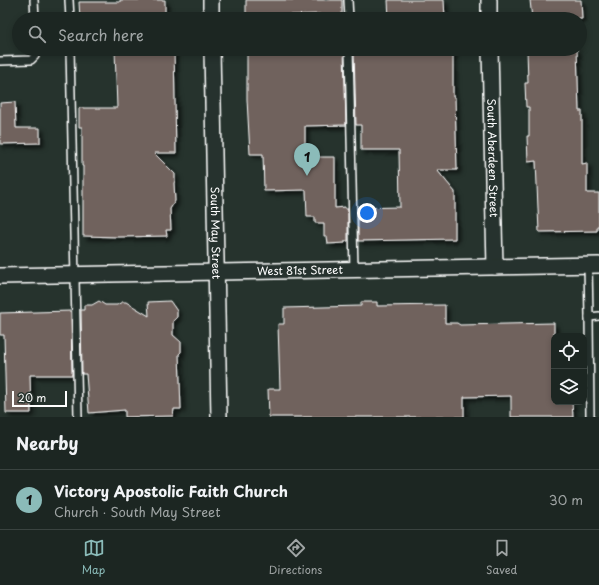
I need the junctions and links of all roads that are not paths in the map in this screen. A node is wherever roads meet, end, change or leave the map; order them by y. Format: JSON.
{"nodes":[{"id":1,"x":34,"y":0,"type":"edge"},
{"id":2,"x":69,"y":0,"type":"edge"},
{"id":3,"x":211,"y":0,"type":"edge"},
{"id":4,"x":348,"y":0,"type":"edge"},
{"id":5,"x":489,"y":0,"type":"edge"},
{"id":6,"x":35,"y":12,"type":"edge"},
{"id":7,"x":70,"y":12,"type":"edge"},
{"id":8,"x":211,"y":12,"type":"edge"},
{"id":9,"x":349,"y":12,"type":"edge"},
{"id":10,"x":489,"y":12,"type":"edge"},
{"id":11,"x":35,"y":56,"type":"edge"},
{"id":12,"x":70,"y":56,"type":"edge"},
{"id":13,"x":212,"y":56,"type":"edge"},
{"id":14,"x":349,"y":56,"type":"edge"},
{"id":15,"x":490,"y":56,"type":"edge"},
{"id":16,"x":0,"y":61,"type":"edge"},
{"id":17,"x":594,"y":265,"type":"edge"},
{"id":18,"x":495,"y":267,"type":"junction"},
{"id":19,"x":354,"y":270,"type":"junction"},
{"id":20,"x":217,"y":272,"type":"junction"},
{"id":21,"x":75,"y":275,"type":"junction"},
{"id":22,"x":0,"y":276,"type":"edge"},
{"id":23,"x":589,"y":316,"type":"junction"},
{"id":24,"x":599,"y":316,"type":"edge"},
{"id":25,"x":78,"y":417,"type":"edge"},
{"id":26,"x":219,"y":417,"type":"edge"},
{"id":27,"x":590,"y":417,"type":"edge"}],
"edges":[{"from":1,"to":6,"type":"lane"},
{"from":2,"to":7,"type":"lane"},
{"from":3,"to":8,"type":"street"},
{"from":4,"to":9,"type":"lane"},
{"from":5,"to":10,"type":"street"},
{"from":11,"to":16,"type":"lane"},
{"from":12,"to":21,"type":"lane"},
{"from":13,"to":20,"type":"street","name":"South May Street"},
{"from":14,"to":19,"type":"lane"},
{"from":15,"to":18,"type":"street","name":"South Aberdeen Street"},
{"from":17,"to":18,"type":"street","name":"West 81st Street"},
{"from":17,"to":23,"type":"lane"},
{"from":18,"to":19,"type":"street","name":"West 81st Street"},
{"from":19,"to":20,"type":"street","name":"West 81st Street"},
{"from":20,"to":21,"type":"street","name":"West 81st Street"},
{"from":20,"to":26,"type":"street","name":"South May Street"},
{"from":21,"to":22,"type":"street","name":"West 81st Street"},
{"from":21,"to":25,"type":"lane"},
{"from":23,"to":24,"type":"lane"},
{"from":23,"to":27,"type":"lane"}]}
